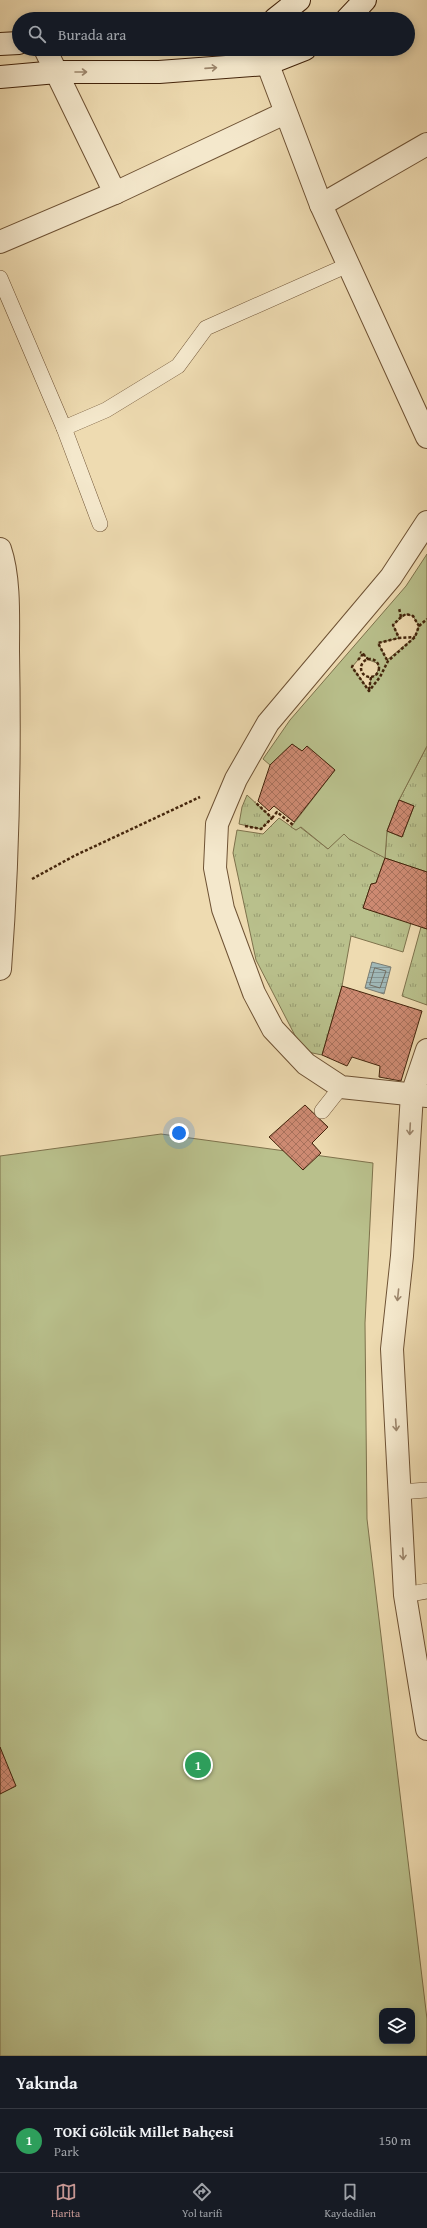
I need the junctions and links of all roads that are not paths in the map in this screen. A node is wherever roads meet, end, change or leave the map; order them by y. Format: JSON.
{"nodes":[{"id":1,"x":299,"y":0,"type":"edge"},
{"id":2,"x":365,"y":0,"type":"edge"},
{"id":3,"x":284,"y":12,"type":"edge"},
{"id":4,"x":354,"y":12,"type":"edge"},
{"id":5,"x":12,"y":43,"type":"edge"},
{"id":6,"x":0,"y":44,"type":"edge"},
{"id":7,"x":49,"y":56,"type":"edge"},
{"id":8,"x":265,"y":56,"type":"edge"},
{"id":9,"x":57,"y":72,"type":"junction"},
{"id":10,"x":0,"y":77,"type":"edge"},
{"id":11,"x":285,"y":112,"type":"junction"},
{"id":12,"x":427,"y":144,"type":"edge"},
{"id":13,"x":115,"y":193,"type":"junction"},
{"id":14,"x":321,"y":205,"type":"junction"},
{"id":15,"x":0,"y":242,"type":"edge"},
{"id":16,"x":348,"y":265,"type":"junction"},
{"id":17,"x":0,"y":278,"type":"edge"},
{"id":18,"x":64,"y":428,"type":"junction"},
{"id":19,"x":427,"y":437,"type":"edge"},
{"id":20,"x":427,"y":522,"type":"edge"},
{"id":21,"x":100,"y":524,"type":"dead end"},
{"id":22,"x":1,"y":555,"type":"edge"},
{"id":23,"x":0,"y":969,"type":"edge"},
{"id":24,"x":427,"y":1050,"type":"edge"},
{"id":25,"x":341,"y":1087,"type":"junction"},
{"id":26,"x":419,"y":1095,"type":"edge"},
{"id":27,"x":322,"y":1111,"type":"dead end"},
{"id":28,"x":427,"y":1490,"type":"edge"},
{"id":29,"x":400,"y":1492,"type":"junction"},
{"id":30,"x":427,"y":1591,"type":"edge"},
{"id":31,"x":405,"y":1595,"type":"junction"},
{"id":32,"x":427,"y":1729,"type":"edge"}],
"edges":[{"from":1,"to":3,"type":"street"},
{"from":2,"to":4,"type":"street"},
{"from":5,"to":6,"type":"street"},
{"from":7,"to":9,"type":"street"},
{"from":9,"to":8,"type":"street","one_way":true},
{"from":8,"to":11,"type":"street"},
{"from":9,"to":10,"type":"street"},
{"from":9,"to":13,"type":"street"},
{"from":11,"to":13,"type":"street"},
{"from":11,"to":14,"type":"street"},
{"from":12,"to":14,"type":"street"},
{"from":13,"to":15,"type":"street"},
{"from":14,"to":16,"type":"street"},
{"from":16,"to":18,"type":"lane"},
{"from":16,"to":19,"type":"street"},
{"from":17,"to":18,"type":"lane"},
{"from":18,"to":21,"type":"lane"},
{"from":20,"to":25,"type":"street"},
{"from":22,"to":23,"type":"street"},
{"from":24,"to":26,"type":"street"},
{"from":25,"to":26,"type":"street"},
{"from":25,"to":27,"type":"lane"},
{"from":26,"to":29,"type":"street","one_way":true},
{"from":28,"to":29,"type":"lane"},
{"from":29,"to":31,"type":"street","one_way":true},
{"from":30,"to":31,"type":"lane"},
{"from":31,"to":32,"type":"street"}]}
